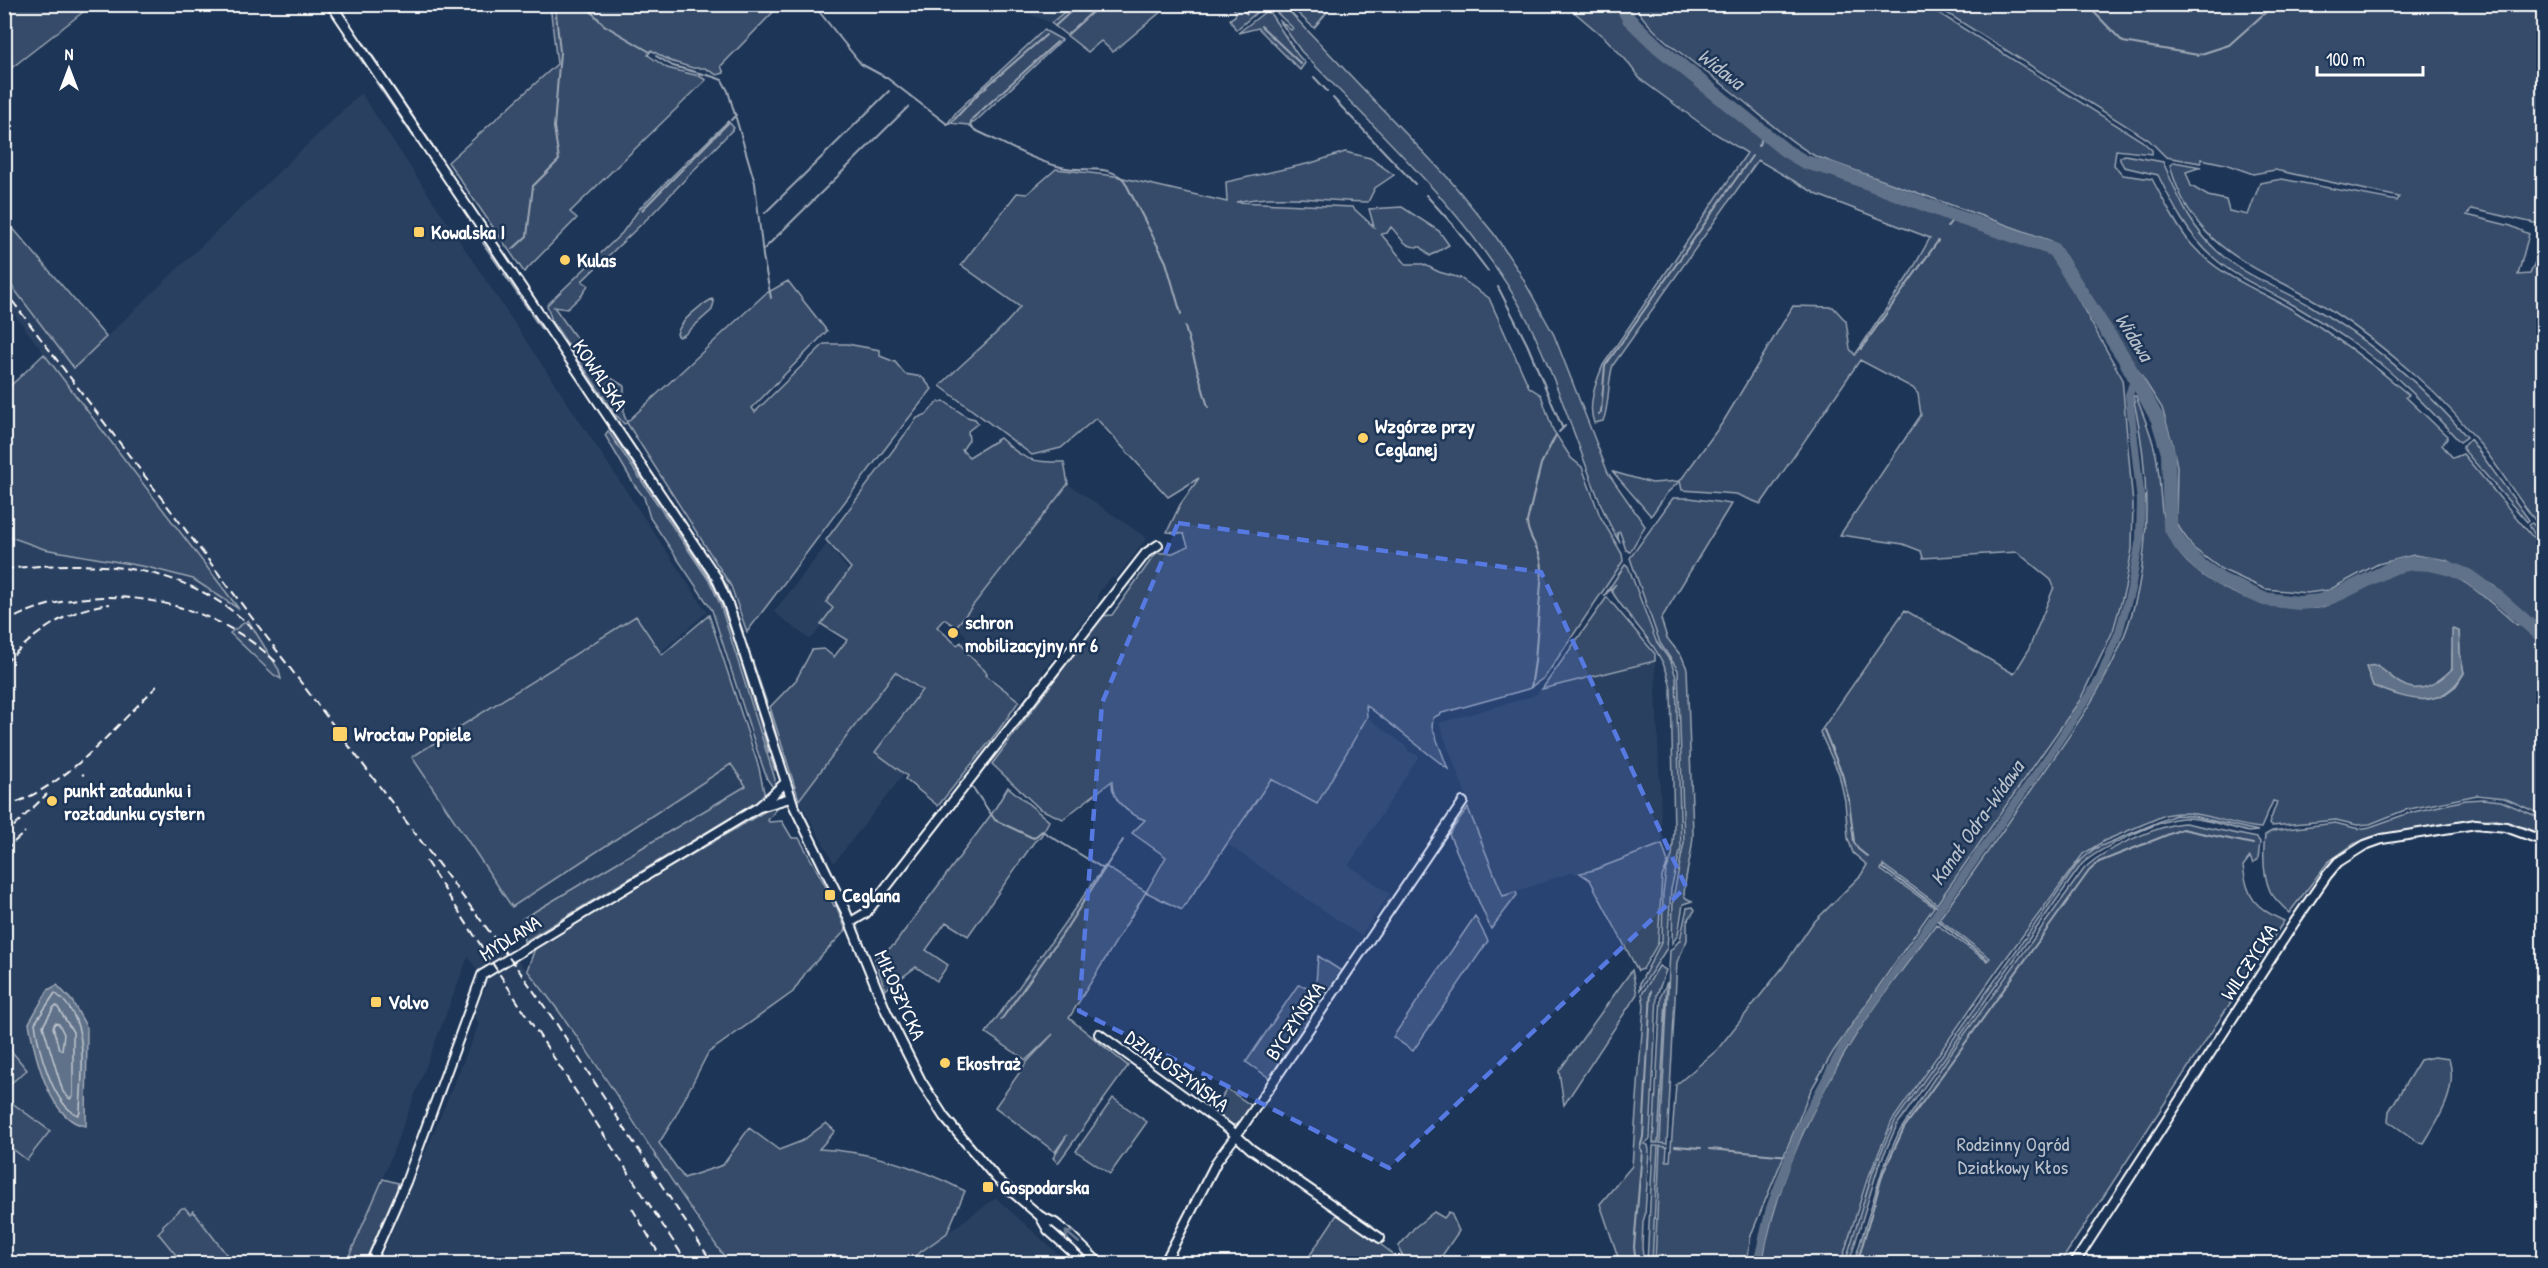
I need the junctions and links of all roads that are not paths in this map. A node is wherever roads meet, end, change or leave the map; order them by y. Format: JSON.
{"nodes":[{"id":1,"x":331,"y":4,"type":"edge"},
{"id":2,"x":1158,"y":544,"type":"dead end"},
{"id":3,"x":787,"y":790,"type":"junction"},
{"id":4,"x":1463,"y":802,"type":"dead end"},
{"id":5,"x":759,"y":807,"type":"junction"},
{"id":6,"x":2544,"y":841,"type":"edge"},
{"id":7,"x":851,"y":922,"type":"junction"},
{"id":8,"x":1099,"y":1034,"type":"dead end"},
{"id":9,"x":1236,"y":1135,"type":"junction"},
{"id":10,"x":1040,"y":1216,"type":"junction"},
{"id":11,"x":1380,"y":1238,"type":"dead end"},
{"id":12,"x":370,"y":1263,"type":"edge"},
{"id":13,"x":1086,"y":1263,"type":"edge"},
{"id":14,"x":1100,"y":1263,"type":"edge"},
{"id":15,"x":1164,"y":1263,"type":"edge"},
{"id":16,"x":2074,"y":1263,"type":"edge"}],
"edges":[{"from":1,"to":3,"type":"street","name":"KOWALSKA"},
{"from":2,"to":7,"type":"street"},
{"from":3,"to":5,"type":"street","name":"MYDLANA"},
{"from":3,"to":5,"type":"street","name":"MYDLANA"},
{"from":3,"to":7,"type":"street","name":"MIŁOSZYCKA"},
{"from":4,"to":9,"type":"street","name":"BYCZYŃSKA"},
{"from":5,"to":12,"type":"street","name":"MYDLANA"},
{"from":6,"to":16,"type":"street","name":"WILCZYCKA"},
{"from":7,"to":10,"type":"street","name":"MIŁOSZYCKA"},
{"from":8,"to":9,"type":"street","name":"DZIAŁOSZYŃSKA"},
{"from":9,"to":11,"type":"street","name":"DZIAŁOSZYŃSKA"},
{"from":9,"to":15,"type":"street","name":"BYCZYŃSKA"},
{"from":10,"to":13,"type":"street","name":"MIŁOSZYCKA"},
{"from":14,"to":10,"type":"street","name":"MIŁOSZYCKA","one_way":true}]}
